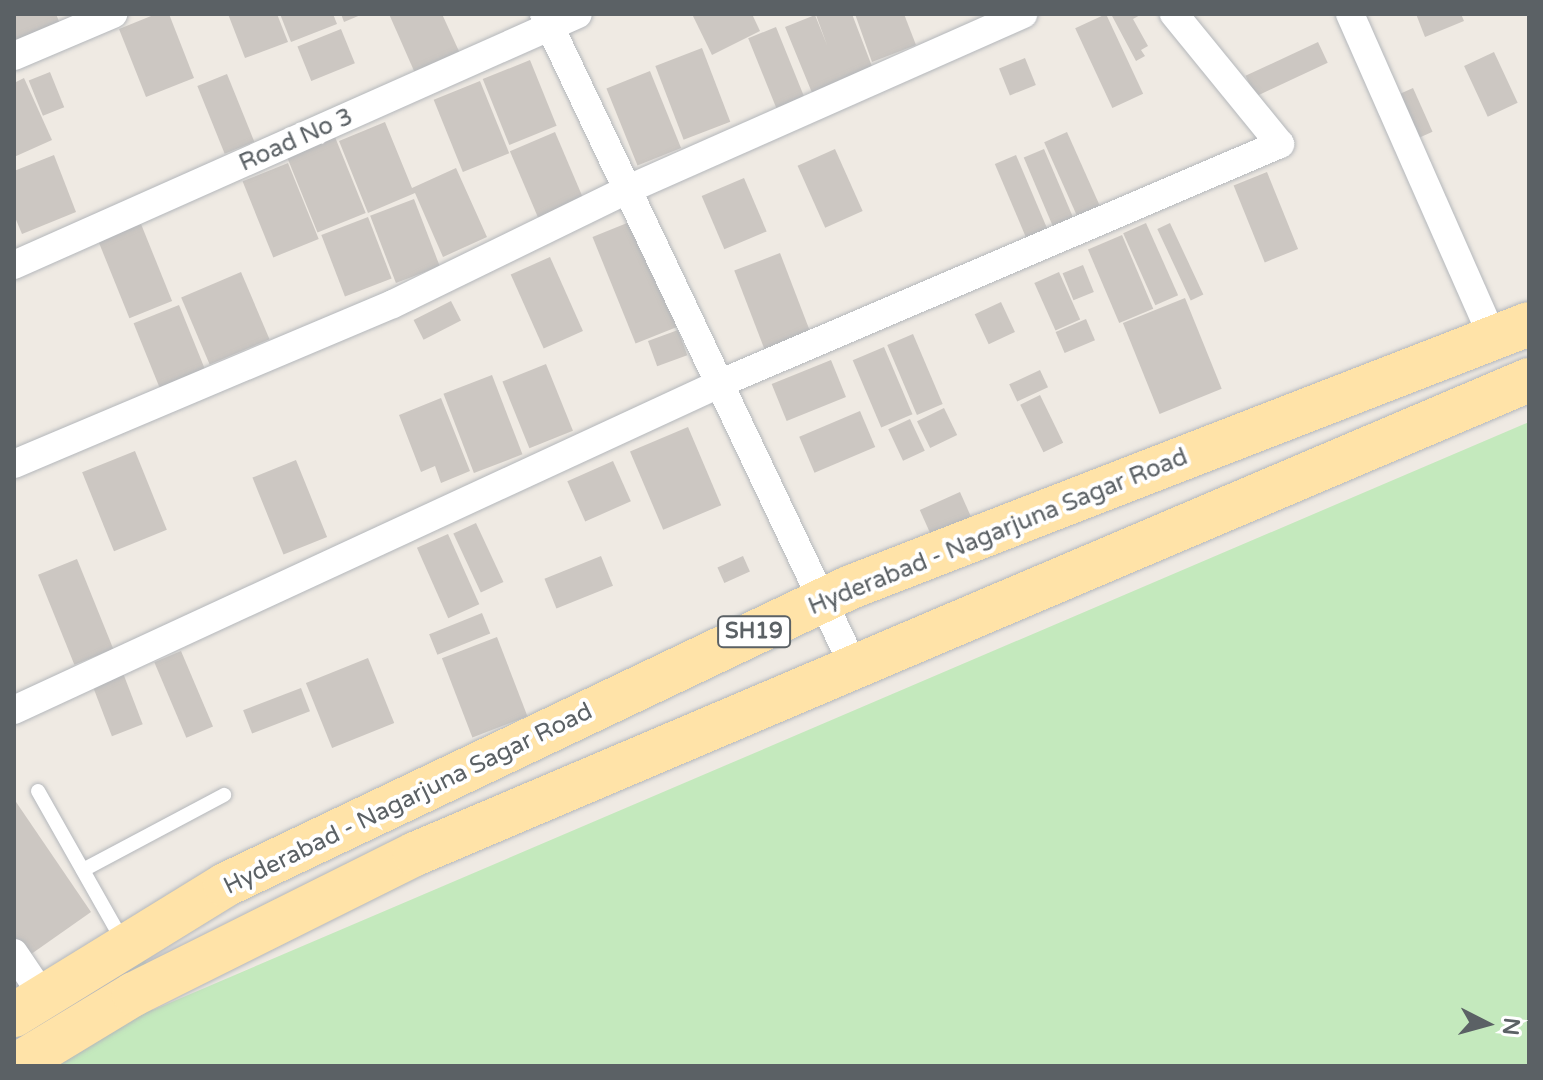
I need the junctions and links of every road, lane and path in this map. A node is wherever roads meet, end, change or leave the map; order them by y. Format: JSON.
{"nodes":[{"id":1,"x":113,"y":14,"type":"edge"},
{"id":2,"x":578,"y":14,"type":"edge"},
{"id":3,"x":1023,"y":14,"type":"edge"},
{"id":4,"x":1174,"y":14,"type":"edge"},
{"id":5,"x":1350,"y":14,"type":"edge"},
{"id":6,"x":547,"y":21,"type":"edge"},
{"id":7,"x":14,"y":56,"type":"edge"},
{"id":8,"x":631,"y":188,"type":"junction"},
{"id":9,"x":14,"y":265,"type":"edge"},
{"id":10,"x":1511,"y":331,"type":"edge"},
{"id":11,"x":1529,"y":380,"type":"edge"},
{"id":12,"x":721,"y":383,"type":"junction"},
{"id":13,"x":14,"y":464,"type":"edge"},
{"id":14,"x":819,"y":601,"type":"junction"},
{"id":15,"x":854,"y":667,"type":"junction"},
{"id":16,"x":14,"y":710,"type":"edge"},
{"id":17,"x":38,"y":791,"type":"dead end"},
{"id":18,"x":224,"y":795,"type":"dead end"},
{"id":19,"x":83,"y":870,"type":"junction"},
{"id":20,"x":127,"y":948,"type":"junction"},
{"id":21,"x":14,"y":953,"type":"edge"},
{"id":22,"x":30,"y":1007,"type":"edge"},
{"id":23,"x":15,"y":1066,"type":"edge"}],
"edges":[{"from":1,"to":7,"type":"street"},
{"from":2,"to":6,"type":"street","name":"Road No 3"},
{"from":3,"to":8,"type":"street"},
{"from":4,"to":12,"type":"street"},
{"from":5,"to":10,"type":"street"},
{"from":6,"to":8,"type":"street"},
{"from":6,"to":9,"type":"street","name":"Road No 3"},
{"from":8,"to":12,"type":"street"},
{"from":8,"to":13,"type":"street"},
{"from":10,"to":14,"type":"main road","name":"Hyderabad - Nagarjuna Sagar Road","number":"SH19"},
{"from":11,"to":15,"type":"main road"},
{"from":12,"to":14,"type":"street"},
{"from":12,"to":16,"type":"street"},
{"from":14,"to":15,"type":"street"},
{"from":14,"to":20,"type":"main road","name":"Hyderabad - Nagarjuna Sagar Road","number":"SH19"},
{"from":15,"to":23,"type":"main road"},
{"from":17,"to":19,"type":"lane"},
{"from":18,"to":19,"type":"lane"},
{"from":19,"to":20,"type":"lane"},
{"from":20,"to":22,"type":"main road","name":"Hyderabad - Nagarjuna Sagar Road","number":"SH19"},
{"from":21,"to":22,"type":"street"}]}
